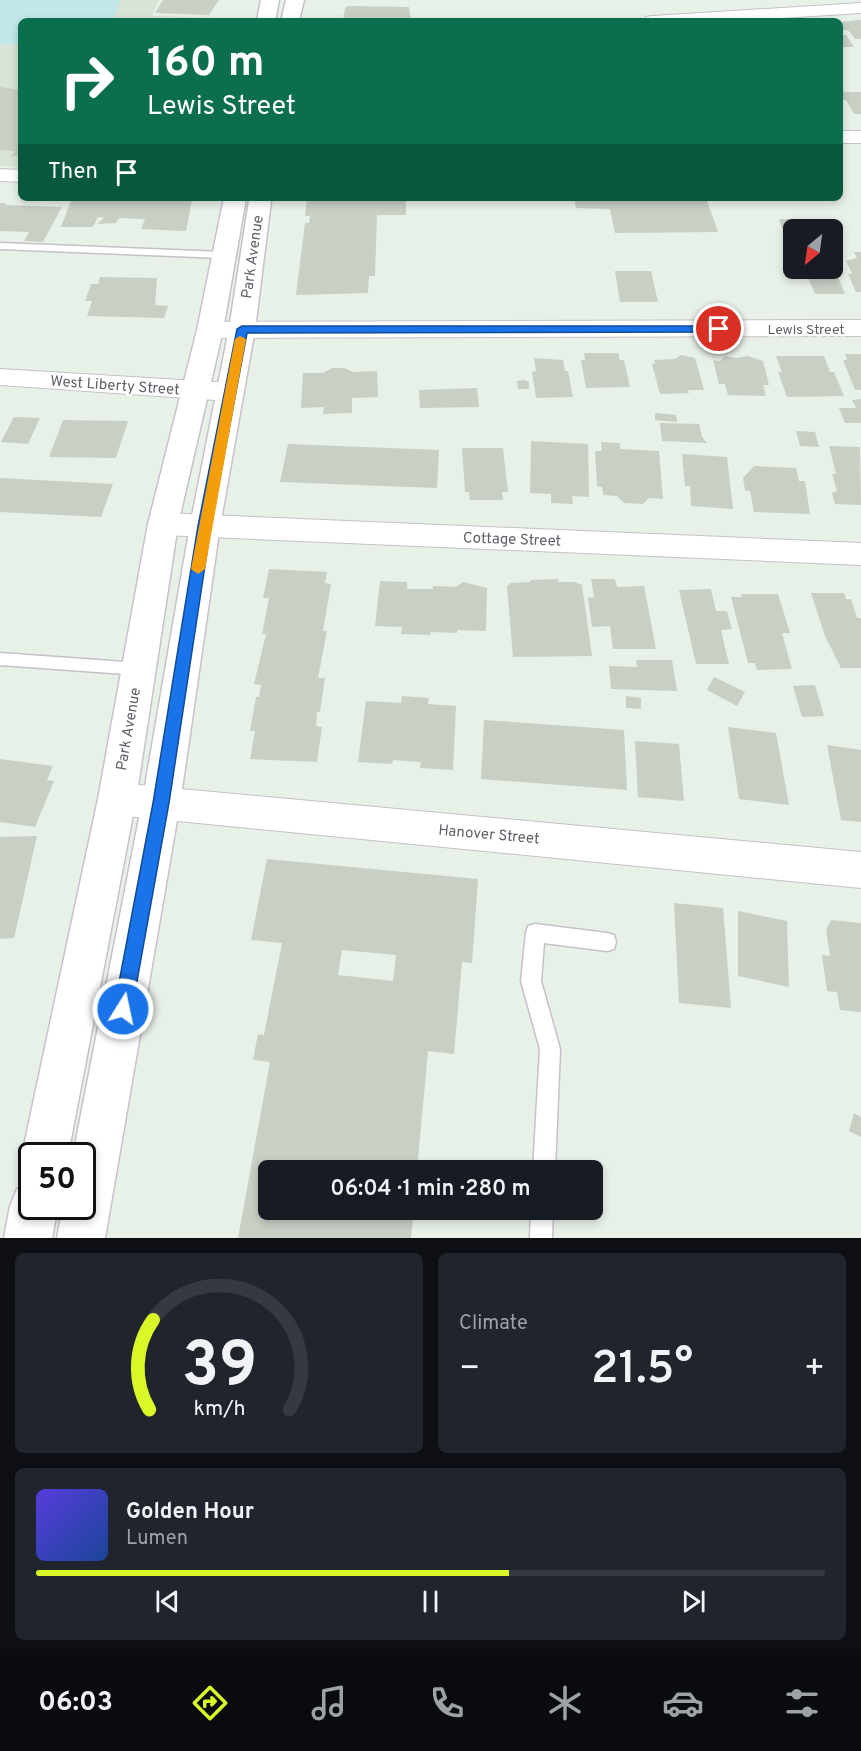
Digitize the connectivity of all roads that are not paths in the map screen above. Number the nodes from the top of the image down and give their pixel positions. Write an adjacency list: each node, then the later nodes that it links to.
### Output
1 (270, 0): 4 (main road)
2 (295, 0): 5 (main road)
3 (861, 8): 6 (street)
4 (267, 18)
5 (291, 18)
6 (700, 18)
7 (843, 137): 8 (street)
8 (861, 137)
9 (0, 175): 10 (street)
10 (18, 176)
11 (233, 201): 14 (main road, Park Avenue)
12 (260, 201): 16 (main road, Park Avenue)
13 (0, 246): 14 (lane)
14 (223, 255): 16 (main road, Park Avenue)
15 (861, 328): 16 (street, Lewis Street)
16 (226, 329): 18 (main road, Park Avenue); 19 (main road, Park Avenue)
17 (0, 377): 18 (street, West Liberty Street)
18 (196, 390): 19 (street, West Liberty Street); 20 (main road, Park Avenue)
19 (230, 392): 21 (main road, Park Avenue)
20 (163, 524): 21 (street, Cottage Street); 24 (main road, Park Avenue)
21 (205, 526): 22 (street, Cottage Street); 26 (main road, Park Avenue)
22 (861, 554)
23 (0, 659): 24 (lane)
24 (139, 669): 25 (main road, Park Avenue)
25 (117, 799): 26 (street, Hanover Street); 29 (main road, Park Avenue)
26 (161, 803): 27 (street, Hanover Street); 34 (main road, Park Avenue)
27 (861, 870)
28 (607, 942): 30 (lane)
29 (48, 1142)
30 (544, 1160)
31 (31, 1220): 33 (main road)
32 (542, 1220): 35 (lane)
33 (28, 1238)
34 (81, 1238)
35 (541, 1238)

